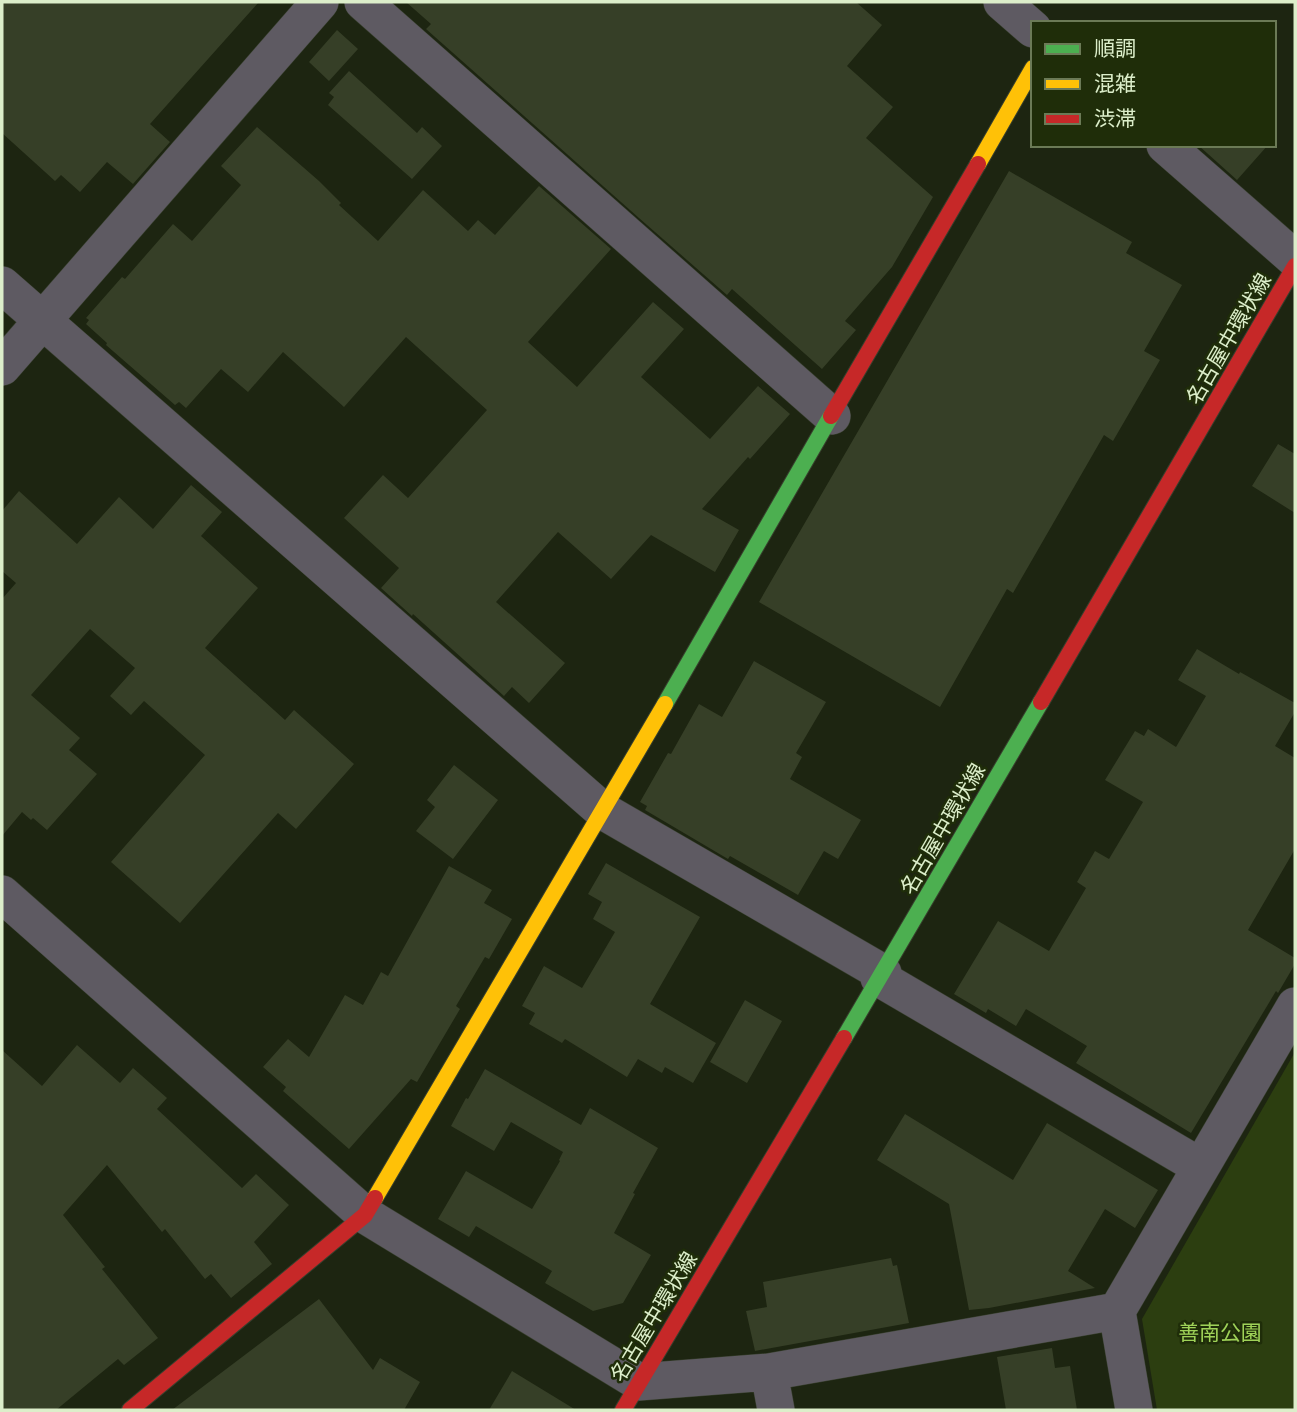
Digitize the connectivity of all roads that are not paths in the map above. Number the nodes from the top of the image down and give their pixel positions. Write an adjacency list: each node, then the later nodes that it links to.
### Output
1 (320, 2): 10 (street)
2 (363, 2): 12 (street)
3 (1002, 2): 4 (street)
4 (1031, 27)
5 (1031, 71): 12 (street)
6 (1167, 147): 7 (street)
7 (1295, 259)
8 (1295, 266): 15 (street, 名古屋中環状線)
9 (2, 285): 10 (street)
10 (42, 320): 11 (street); 13 (street)
11 (2, 367)
12 (832, 416): 13 (street)
13 (603, 811): 15 (street); 18 (street)
14 (2, 894): 18 (street)
15 (881, 975): 17 (street); 21 (street, 名古屋中環状線)
16 (1295, 1006): 17 (street)
17 (1201, 1167): 19 (street)
18 (365, 1214): 21 (street); 22 (street)
19 (1117, 1311): 20 (street); 24 (street)
20 (769, 1373): 21 (street); 23 (street)
21 (631, 1396)
22 (130, 1410)
23 (776, 1410)
24 (1134, 1410)

